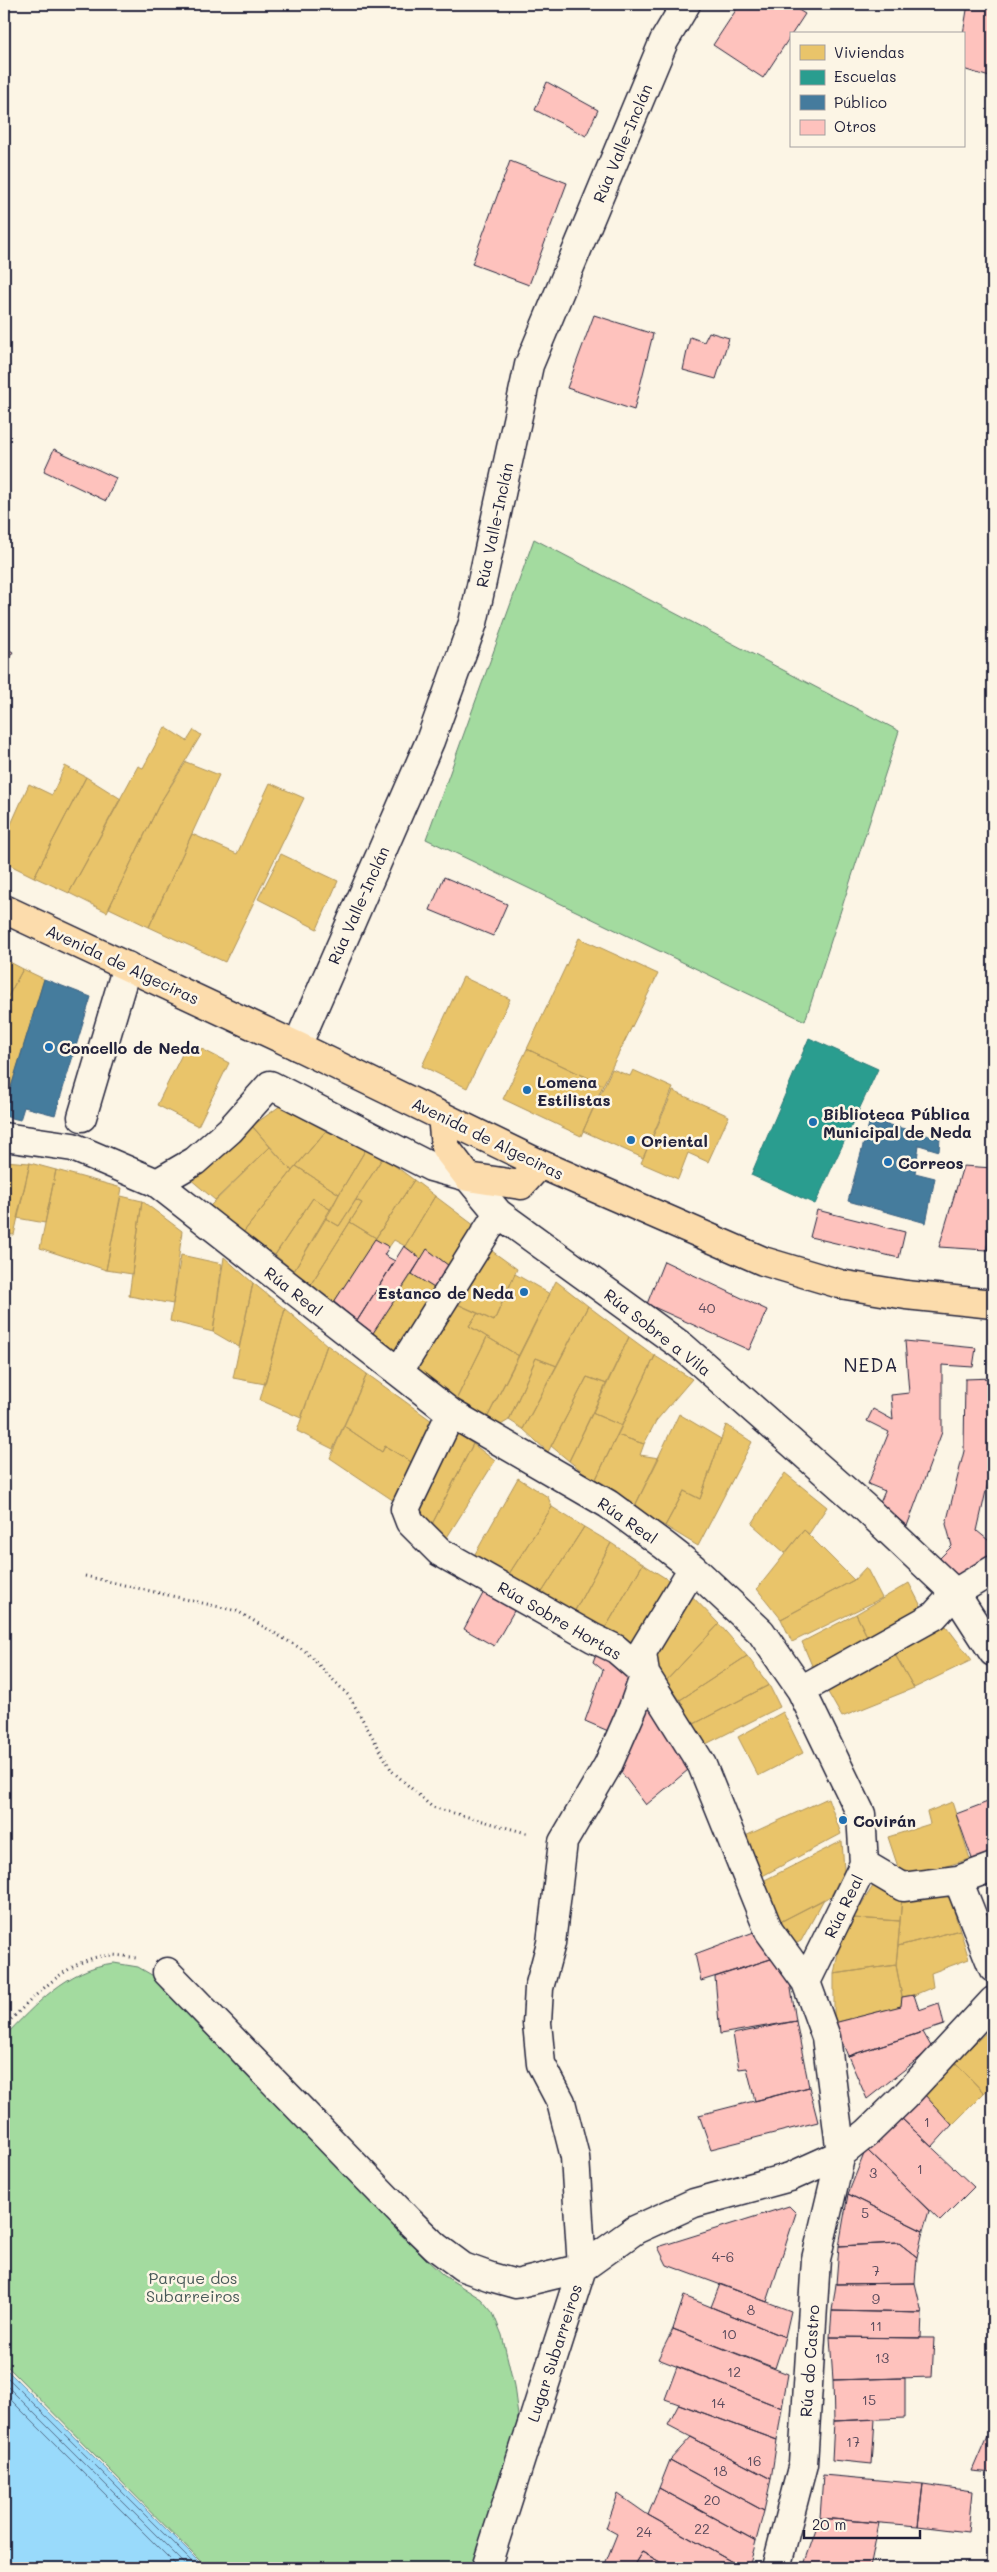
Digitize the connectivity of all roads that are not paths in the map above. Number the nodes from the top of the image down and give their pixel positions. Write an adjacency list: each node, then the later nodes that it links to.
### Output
1 (686, 4): 4 (street, Rúa Valle-Inclán)
2 (4, 910): 3 (main road, Avenida de Algeciras)
3 (127, 966): 4 (main road, Avenida de Algeciras); 6 (street)
4 (297, 1046): 5 (main road, Avenida de Algeciras)
5 (442, 1116): 8 (main road, Avenida de Algeciras); 10 (main road)
6 (82, 1117)
7 (4, 1137): 11 (street, Rúa Real)
8 (489, 1140): 9 (main road, Avenida de Algeciras); 10 (main road)
9 (540, 1164): 10 (main road); 13 (main road, Avenida de Algeciras)
10 (468, 1177): 11 (street); 12 (street, Rúa Sobre a Vila)
11 (157, 1182): 14 (street, Rúa Real)
12 (498, 1213): 14 (street); 18 (street, Rúa Sobre a Vila)
13 (993, 1304)
14 (399, 1371): 15 (street, Rúa Real)
15 (451, 1413): 16 (street, Rúa Real); 20 (street, Rúa Sobre Hortas)
16 (693, 1568): 20 (street); 21 (street, Rúa Real)
17 (993, 1570): 18 (street)
18 (955, 1594): 19 (street, Rúa Sobre a Vila); 21 (street)
19 (993, 1652)
20 (646, 1674): 27 (street, Rúa Sobre Hortas); 30 (street)
21 (801, 1690): 22 (street, Rúa Real)
22 (864, 1864): 24 (street); 27 (street, Rúa Real)
23 (993, 1867): 24 (street)
24 (958, 1880): 25 (street)
25 (993, 1968)
26 (167, 1972): 30 (street)
27 (806, 1982): 29 (street)
28 (993, 2001): 29 (street, Lugar Subarreiros)
29 (841, 2154): 30 (street, Lugar Subarreiros); 32 (street, Rúa do Castro)
30 (582, 2268): 31 (street, Lugar Subarreiros)
31 (486, 2568)
32 (776, 2568)

